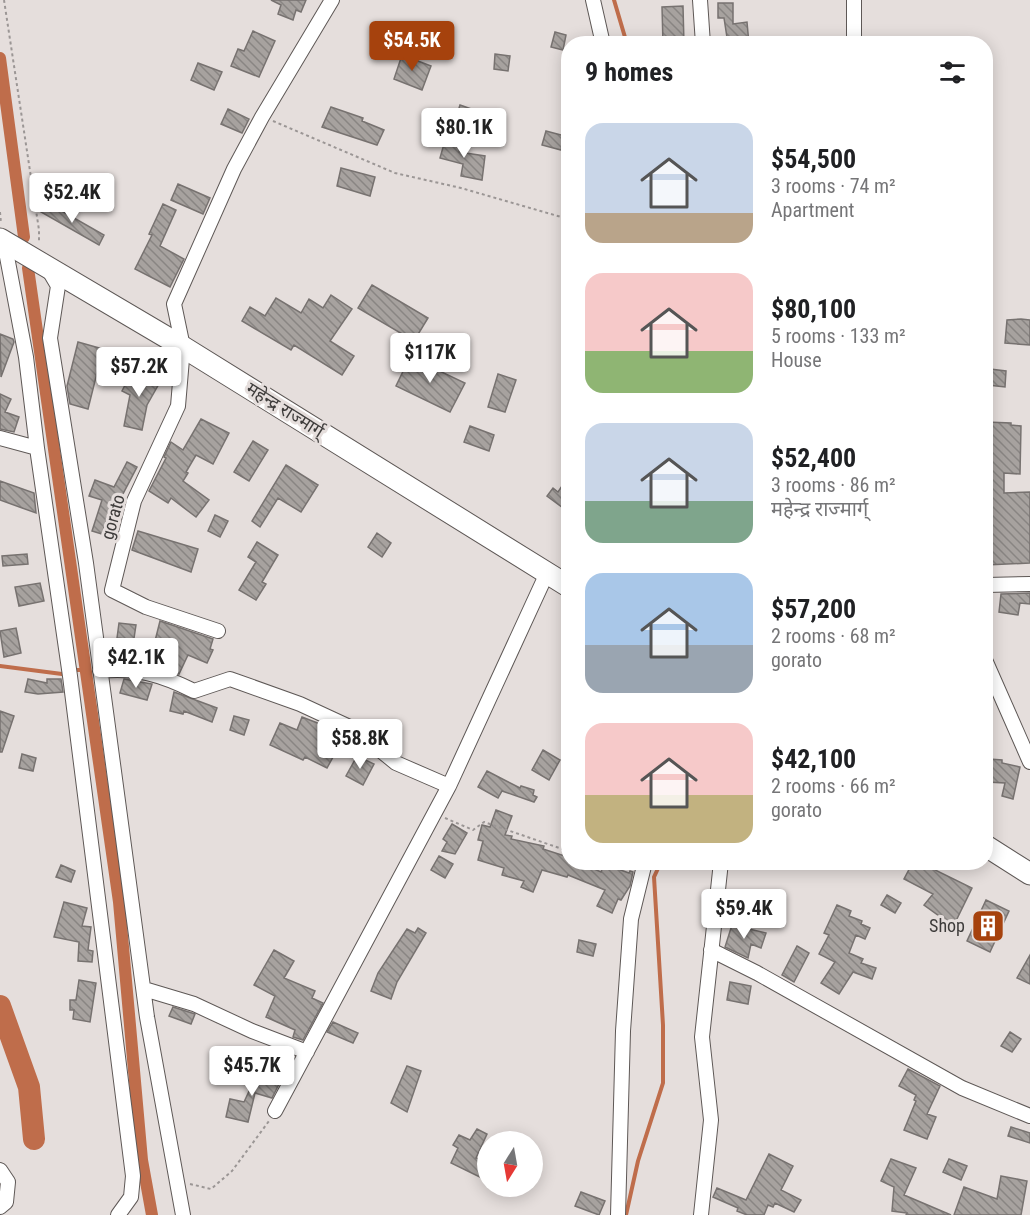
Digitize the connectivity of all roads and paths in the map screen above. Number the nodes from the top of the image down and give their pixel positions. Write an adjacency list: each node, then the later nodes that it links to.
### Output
1 (4, 0): 12 (path)
2 (333, 0): 9 (street)
3 (593, 0): 6 (street)
4 (700, 0): 7 (street)
5 (854, 0): 8 (street)
6 (601, 36)
7 (703, 36)
8 (854, 36)
9 (262, 117): 10 (path); 13 (street)
10 (561, 217)
11 (2, 240): 12 (highway, महेन्द्र राज्मार्ग्); 15 (street)
12 (47, 267): 13 (highway, महेन्द्र राज्मार्ग्); 21 (street)
13 (183, 347): 16 (highway, महेन्द्र राज्मार्ग्); 20 (street, gorato)
14 (0, 438): 15 (street)
15 (37, 448): 39 (street)
16 (548, 573): 17 (highway, महेन्द्र राज्मार्ग्); 24 (street)
17 (561, 581)
18 (1030, 584): 19 (street)
19 (993, 585)
20 (218, 631)
21 (100, 670): 24 (street); 32 (street)
22 (993, 678): 23 (street)
23 (1030, 762)
24 (449, 786): 25 (street)
25 (435, 813): 26 (path); 33 (street)
26 (561, 849)
27 (993, 850): 30 (highway)
28 (643, 870): 41 (street)
29 (720, 870): 31 (street)
30 (1030, 874)
31 (711, 950): 35 (street); 42 (street)
32 (144, 989): 33 (street); 37 (street)
33 (307, 1052): 34 (street)
34 (275, 1111): 37 (path)
35 (1030, 1116)
36 (0, 1170): 38 (street)
37 (176, 1180): 40 (street)
38 (0, 1207)
39 (118, 1215)
40 (183, 1215)
41 (618, 1215)
42 (701, 1215)

